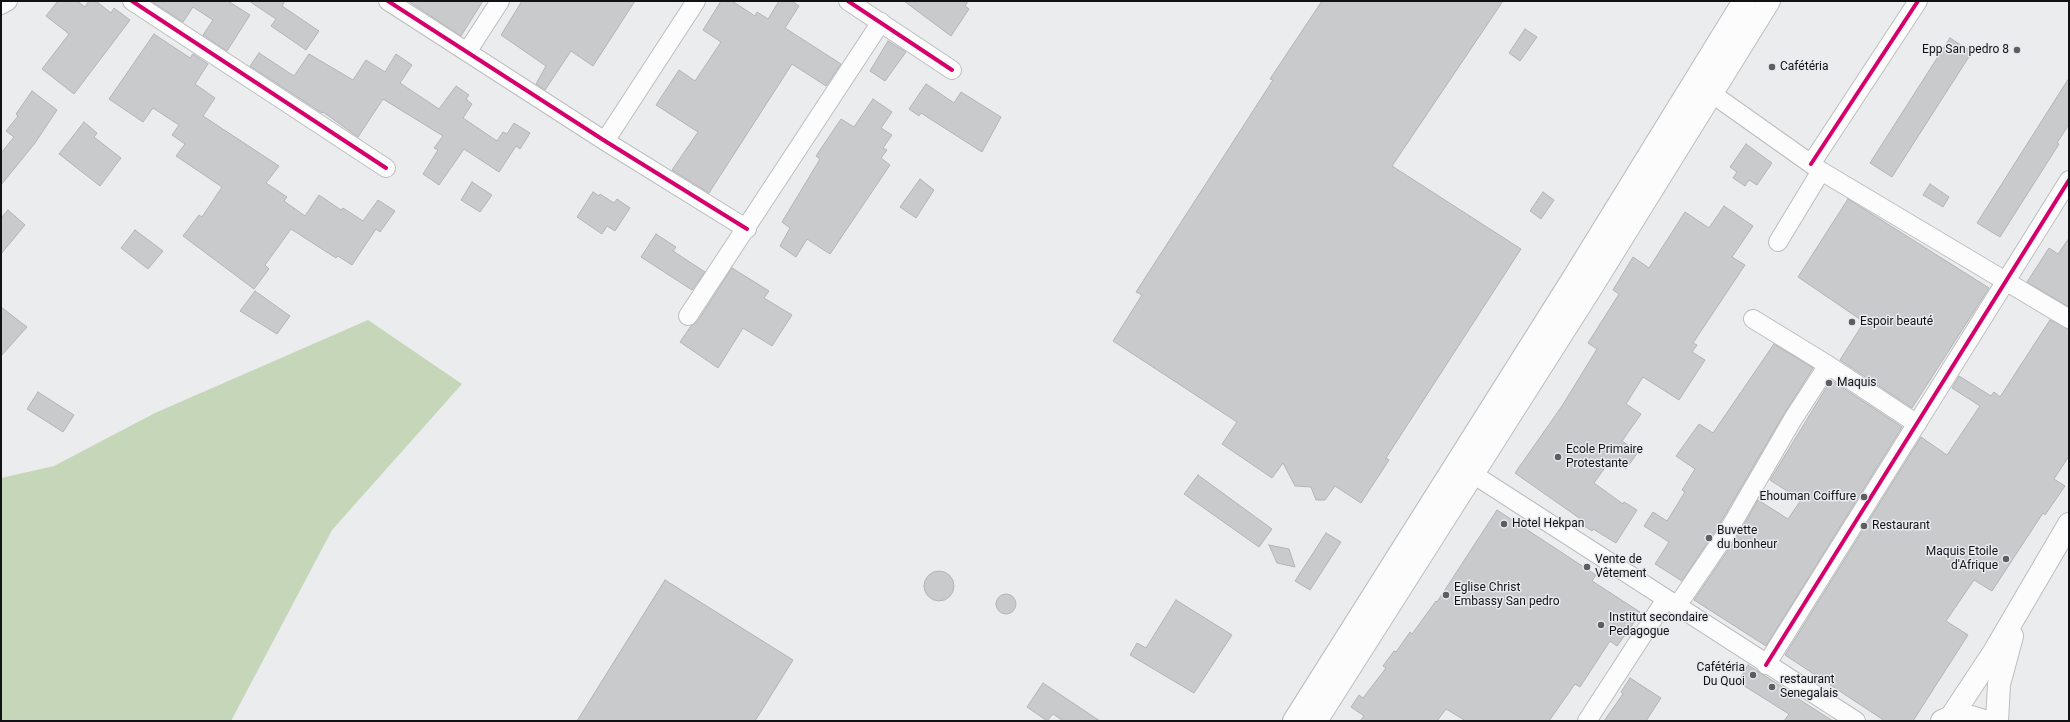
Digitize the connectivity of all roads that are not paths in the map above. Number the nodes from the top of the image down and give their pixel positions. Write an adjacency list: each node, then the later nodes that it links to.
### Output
1 (8, 1): 10 (street)
2 (132, 1): 16 (street)
3 (388, 1): 12 (street)
4 (500, 1): 12 (street)
5 (696, 1): 15 (street)
6 (848, 1): 11 (street)
7 (1744, 1): 27 (main road)
8 (1769, 1): 14 (main road)
9 (1918, 1): 17 (street)
10 (1, 6)
11 (881, 22): 13 (street); 19 (street)
12 (467, 52): 15 (street)
13 (952, 70)
14 (1711, 93): 17 (street); 27 (main road)
15 (605, 141): 19 (street)
16 (386, 168)
17 (1816, 168): 20 (street); 21 (street)
18 (2069, 180): 21 (street)
19 (747, 229): 22 (street)
20 (1778, 242)
21 (2007, 281): 24 (street); 26 (street)
22 (688, 316)
23 (1754, 319): 25 (street)
24 (2069, 319)
25 (1828, 365): 26 (street); 30 (street)
26 (1917, 424): 31 (street)
27 (1464, 469): 30 (street); 33 (main road); 34 (main road)
28 (2069, 524): 29 (main road)
29 (2038, 574): 32 (main road); 38 (main road)
30 (1671, 603): 31 (street); 35 (street)
31 (1766, 665): 36 (street)
32 (1946, 719): 37 (main road)
33 (1294, 721)
34 (1316, 721)
35 (1587, 721)
36 (1856, 721)
37 (1984, 721)
38 (1997, 721)

